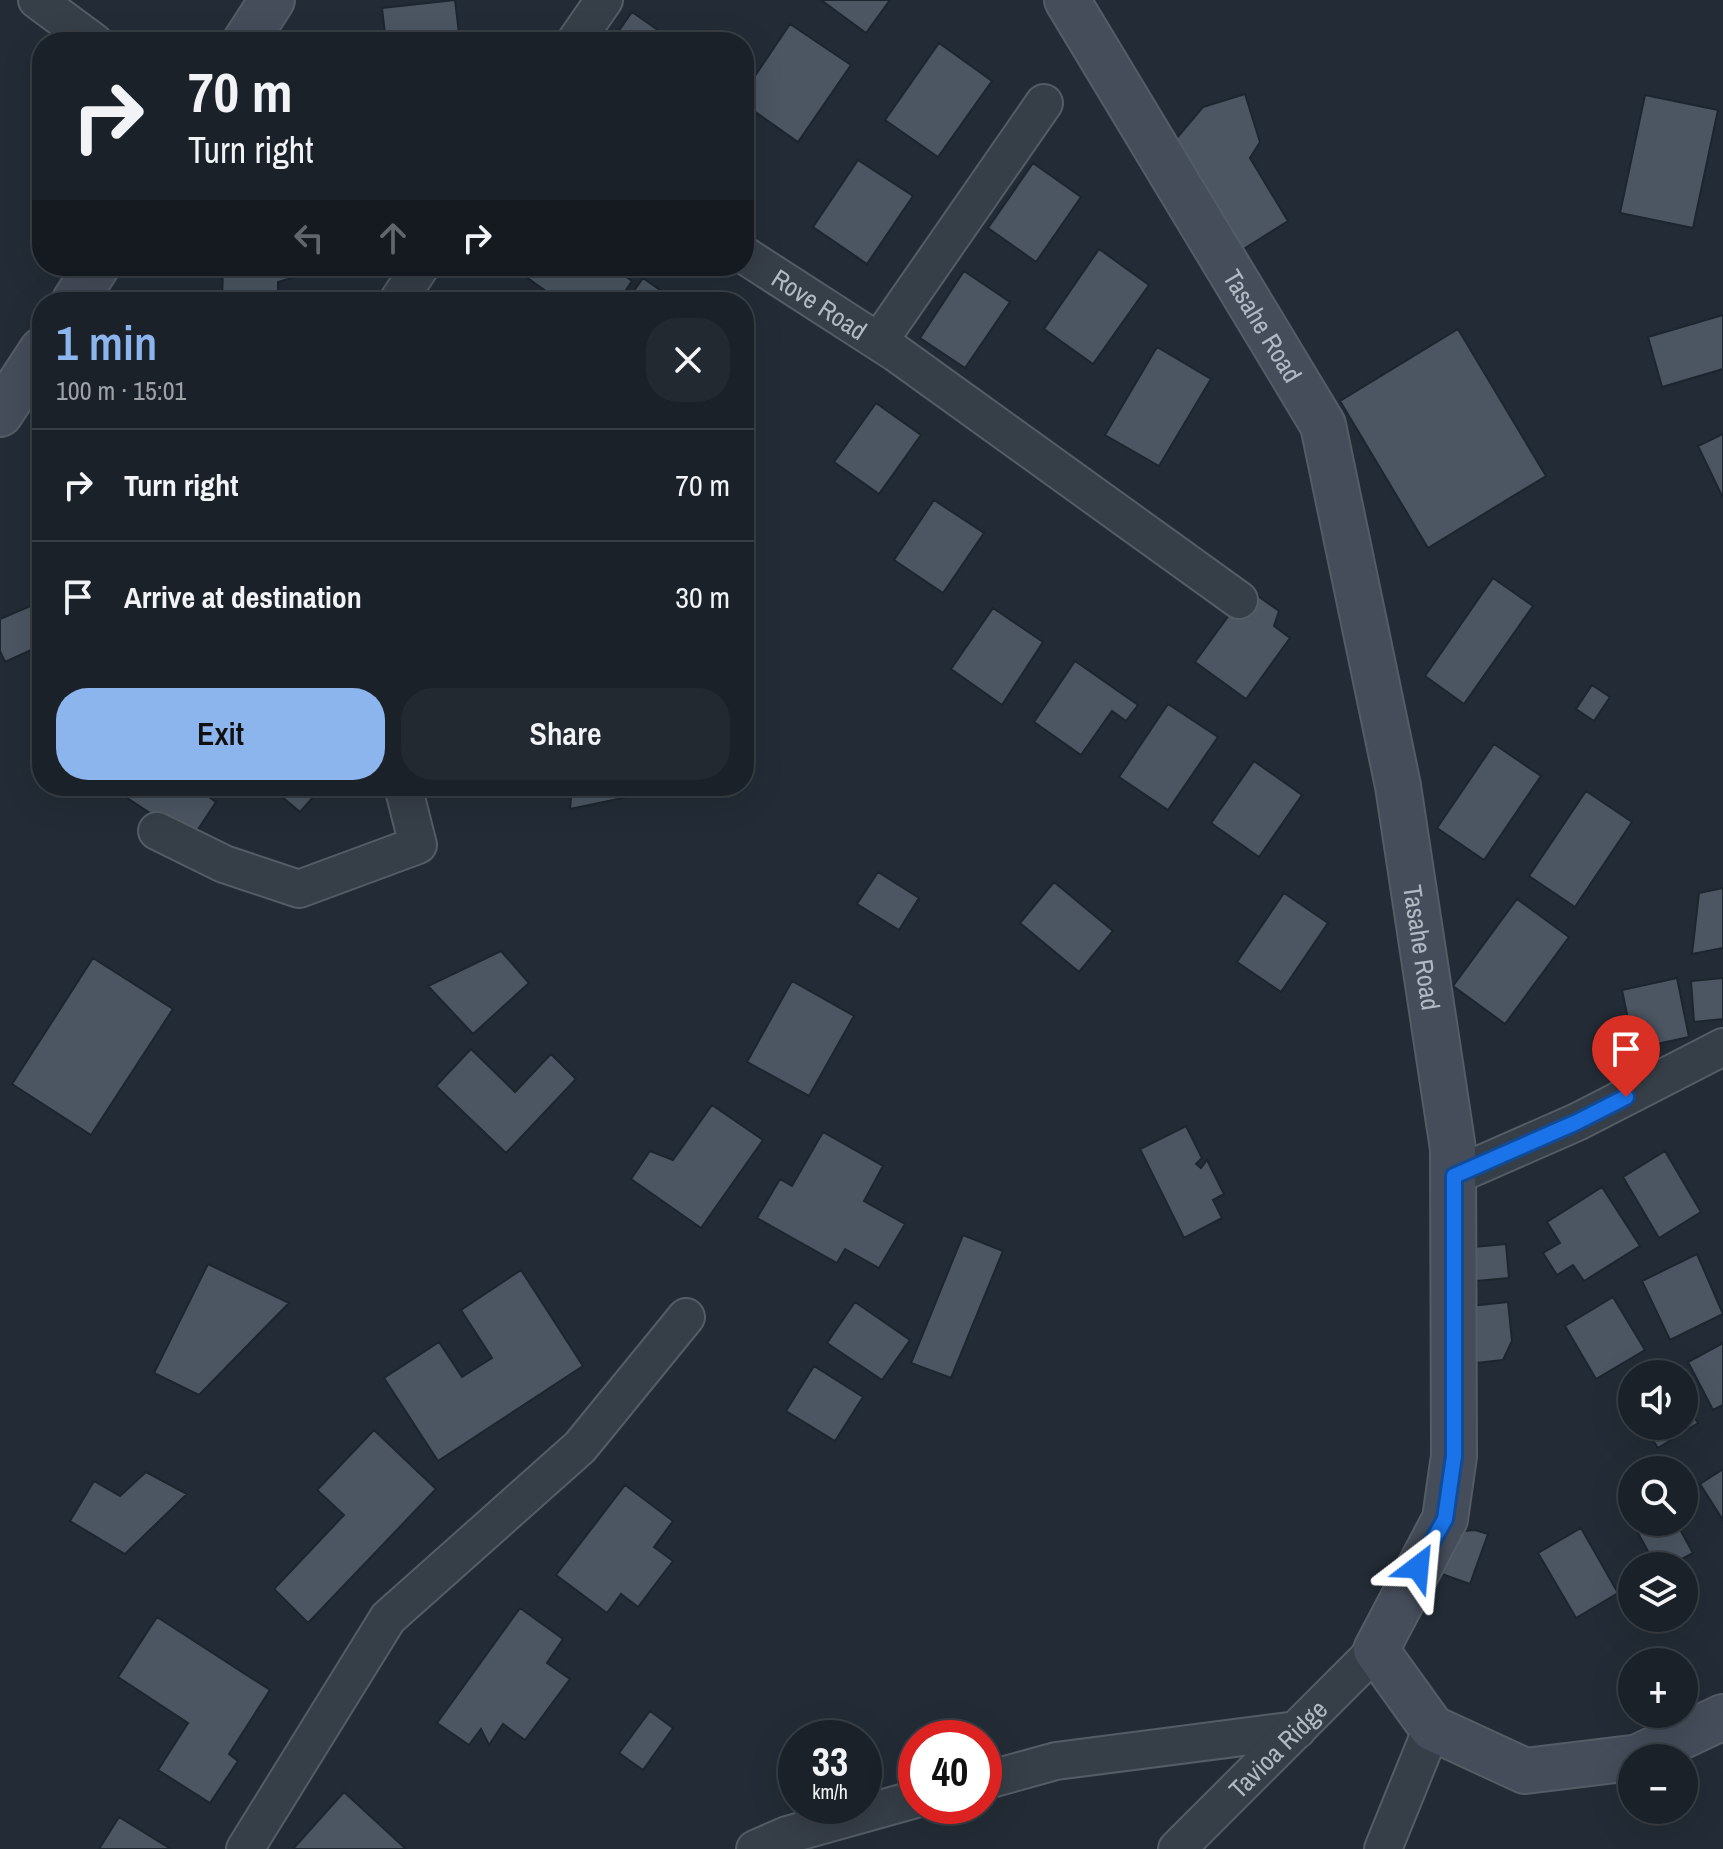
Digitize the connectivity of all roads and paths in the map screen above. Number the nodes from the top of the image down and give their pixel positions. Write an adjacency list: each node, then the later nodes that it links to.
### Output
1 (37, 0): 5 (street)
2 (272, 0): 6 (street)
3 (604, 0): 7 (street)
4 (1067, 0): 17 (street, Tasahe Road)
5 (80, 32)
6 (251, 32)
7 (582, 32)
8 (1044, 103): 10 (street)
9 (754, 261): 10 (street, Rove Road)
10 (888, 347): 13 (street, Rove Road)
11 (32, 365): 12 (street)
12 (0, 414)
13 (1239, 600)
14 (406, 796): 15 (street)
15 (157, 831)
16 (1723, 1047): 17 (street)
17 (1454, 1176): 19 (street, Tasahe Road)
18 (686, 1317): 27 (street)
19 (1376, 1650): 21 (street); 22 (street, Tavioa Ridge)
20 (1723, 1717): 23 (street)
21 (1432, 1728): 24 (street); 30 (street)
22 (1297, 1730): 25 (street); 29 (street, Tavioa Ridge)
23 (1664, 1744)
24 (1618, 1760)
25 (1002, 1776)
26 (898, 1804): 28 (street)
27 (245, 1849)
28 (755, 1849)
29 (1177, 1849)
30 (1383, 1849)

